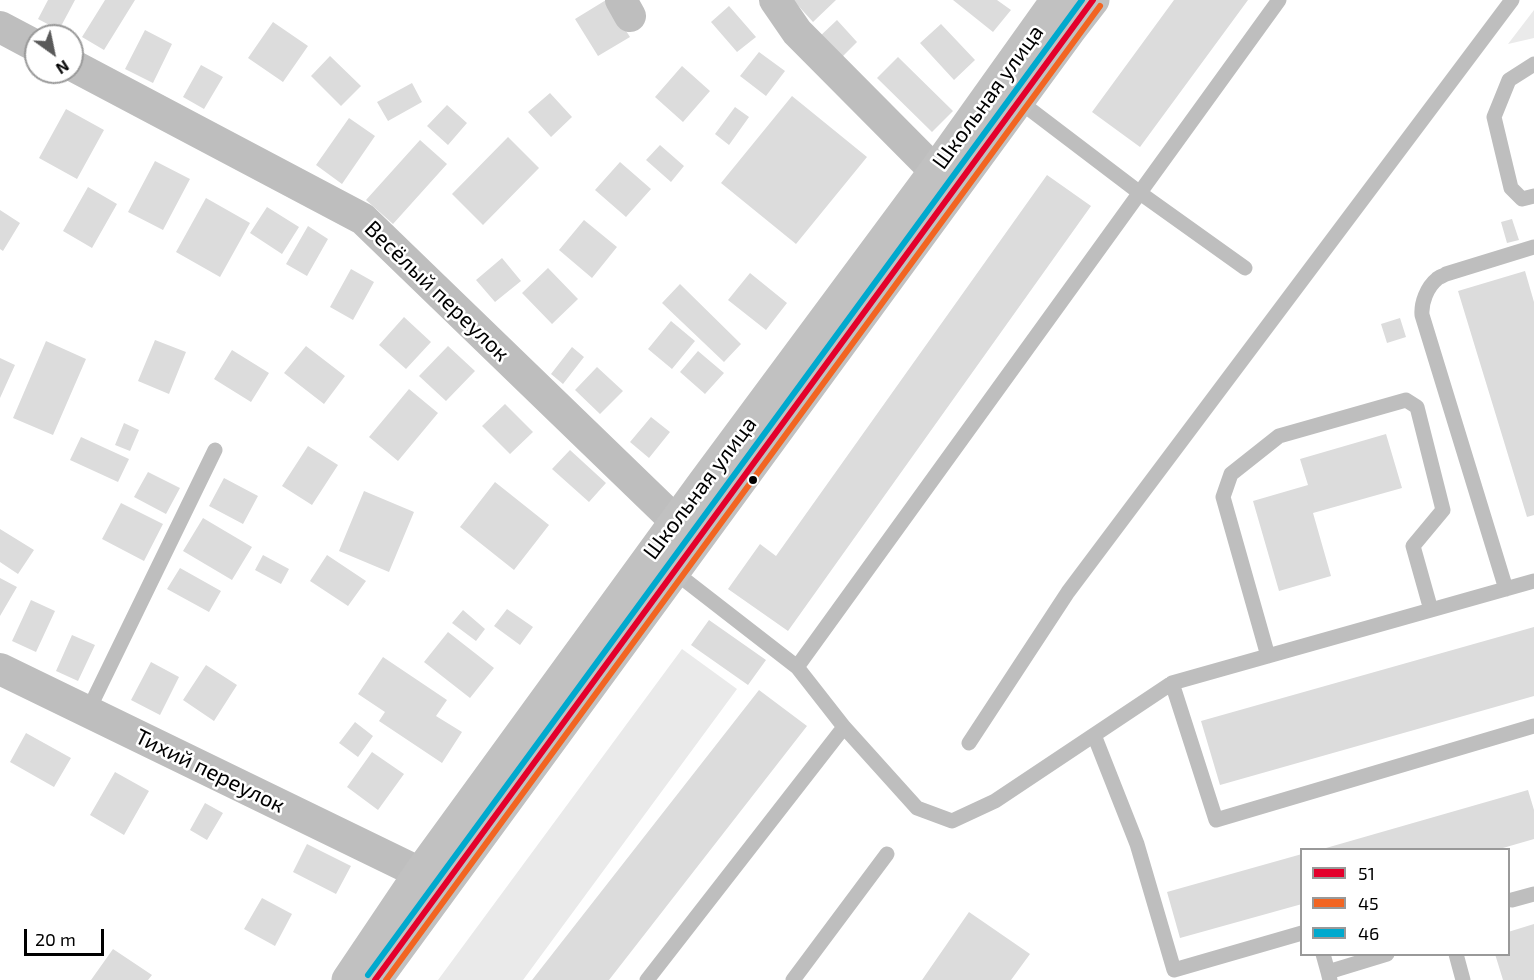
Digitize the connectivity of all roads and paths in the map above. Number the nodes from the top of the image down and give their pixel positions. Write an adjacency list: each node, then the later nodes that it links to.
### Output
1 (775, 0): 11 (street)
2 (1093, 0): 10 (main road, Школьная улица)
3 (1279, 0): 12 (lane)
4 (1512, 0): 30 (lane)
5 (1052, 2): 11 (main road, Школьная улица)
6 (0, 27): 7 (street)
7 (24, 40)
8 (1534, 63): 13 (lane)
9 (84, 71): 17 (street, Весёлый переулок)
10 (1019, 101): 12 (lane); 17 (main road, Школьная улица)
11 (935, 171): 17 (main road, Школьная улица)
12 (1140, 193): 15 (lane); 23 (lane)
13 (1534, 196)
14 (1534, 247): 20 (lane)
15 (1245, 268)
16 (215, 450): 26 (lane)
17 (686, 532): 18 (main road, Школьная улица)
18 (663, 563): 23 (lane); 32 (main road, Школьная улица); 41 (main road, Школьная улица)
19 (1534, 581): 20 (lane)
20 (1506, 589): 21 (lane)
21 (1431, 610): 22 (lane); 22 (lane)
22 (1268, 656): 25 (lane)
23 (797, 667): 28 (lane)
24 (0, 669): 26 (street, Тихий переулок)
25 (1172, 683): 27 (lane); 29 (lane)
26 (87, 713): 32 (street, Тихий переулок)
27 (1534, 726)
28 (844, 727): 29 (lane); 42 (lane)
29 (1094, 735): 35 (lane)
30 (969, 743)
31 (887, 854): 43 (lane)
32 (420, 873): 40 (main road, Школьная улица)
33 (1534, 894): 34 (lane)
34 (1512, 900)
35 (1300, 934)
36 (1324, 956): 39 (lane)
37 (1382, 956): 39 (lane)
38 (1457, 956): 44 (lane)
39 (1329, 976)
40 (348, 980)
41 (375, 980)
42 (647, 980)
43 (794, 980)
44 (1463, 980)

